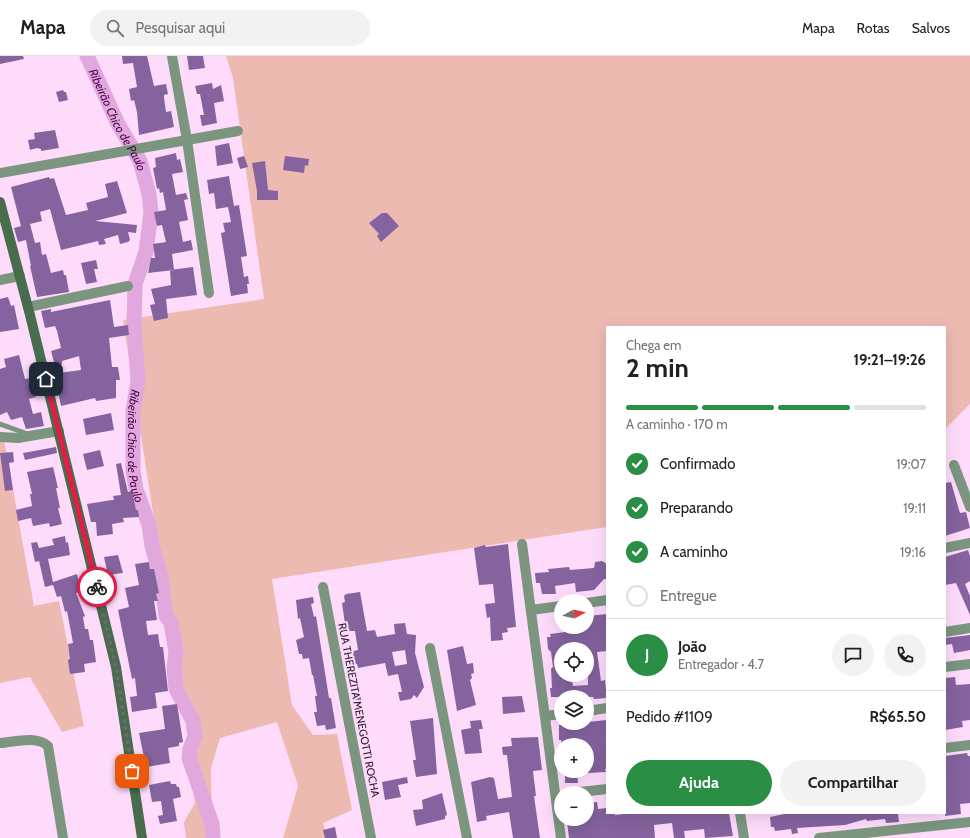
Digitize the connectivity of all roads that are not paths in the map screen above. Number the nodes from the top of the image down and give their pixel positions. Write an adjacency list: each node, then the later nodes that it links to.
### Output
1 (172, 56): 3 (street)
2 (238, 131): 3 (street)
3 (187, 140): 4 (street); 9 (street)
4 (0, 173)
5 (0, 202): 6 (main road)
6 (20, 276): 7 (street); 10 (main road)
7 (0, 280)
8 (128, 286): 10 (street)
9 (209, 294)
10 (28, 307): 12 (main road)
11 (0, 424): 13 (lane)
12 (59, 431): 13 (street); 44 (main road)
13 (33, 435): 14 (street)
14 (0, 436)
15 (954, 465): 16 (street)
16 (970, 508)
17 (970, 543): 19 (street)
18 (522, 544): 24 (street)
19 (946, 548)
20 (323, 587): 45 (street, RUA THEREZITA MENEGOTTI ROCHA)
21 (606, 600): 22 (street)
22 (594, 602)
23 (554, 607): 24 (street)
24 (531, 610): 33 (street)
25 (970, 628): 26 (street)
26 (946, 632)
27 (430, 648): 46 (street)
28 (970, 664): 29 (street)
29 (946, 667)
30 (606, 708): 31 (street)
31 (594, 710)
32 (554, 715): 33 (street)
33 (545, 716): 37 (street)
34 (0, 743): 43 (street)
35 (970, 745): 36 (street)
36 (946, 748)
37 (557, 786)
38 (606, 789): 39 (street)
39 (594, 790)
40 (740, 814): 48 (street)
41 (970, 822): 49 (street)
42 (560, 826): 47 (street)
43 (63, 838)
44 (142, 838)
45 (372, 838)
46 (467, 838)
47 (561, 838)
48 (744, 838)
49 (819, 838)

